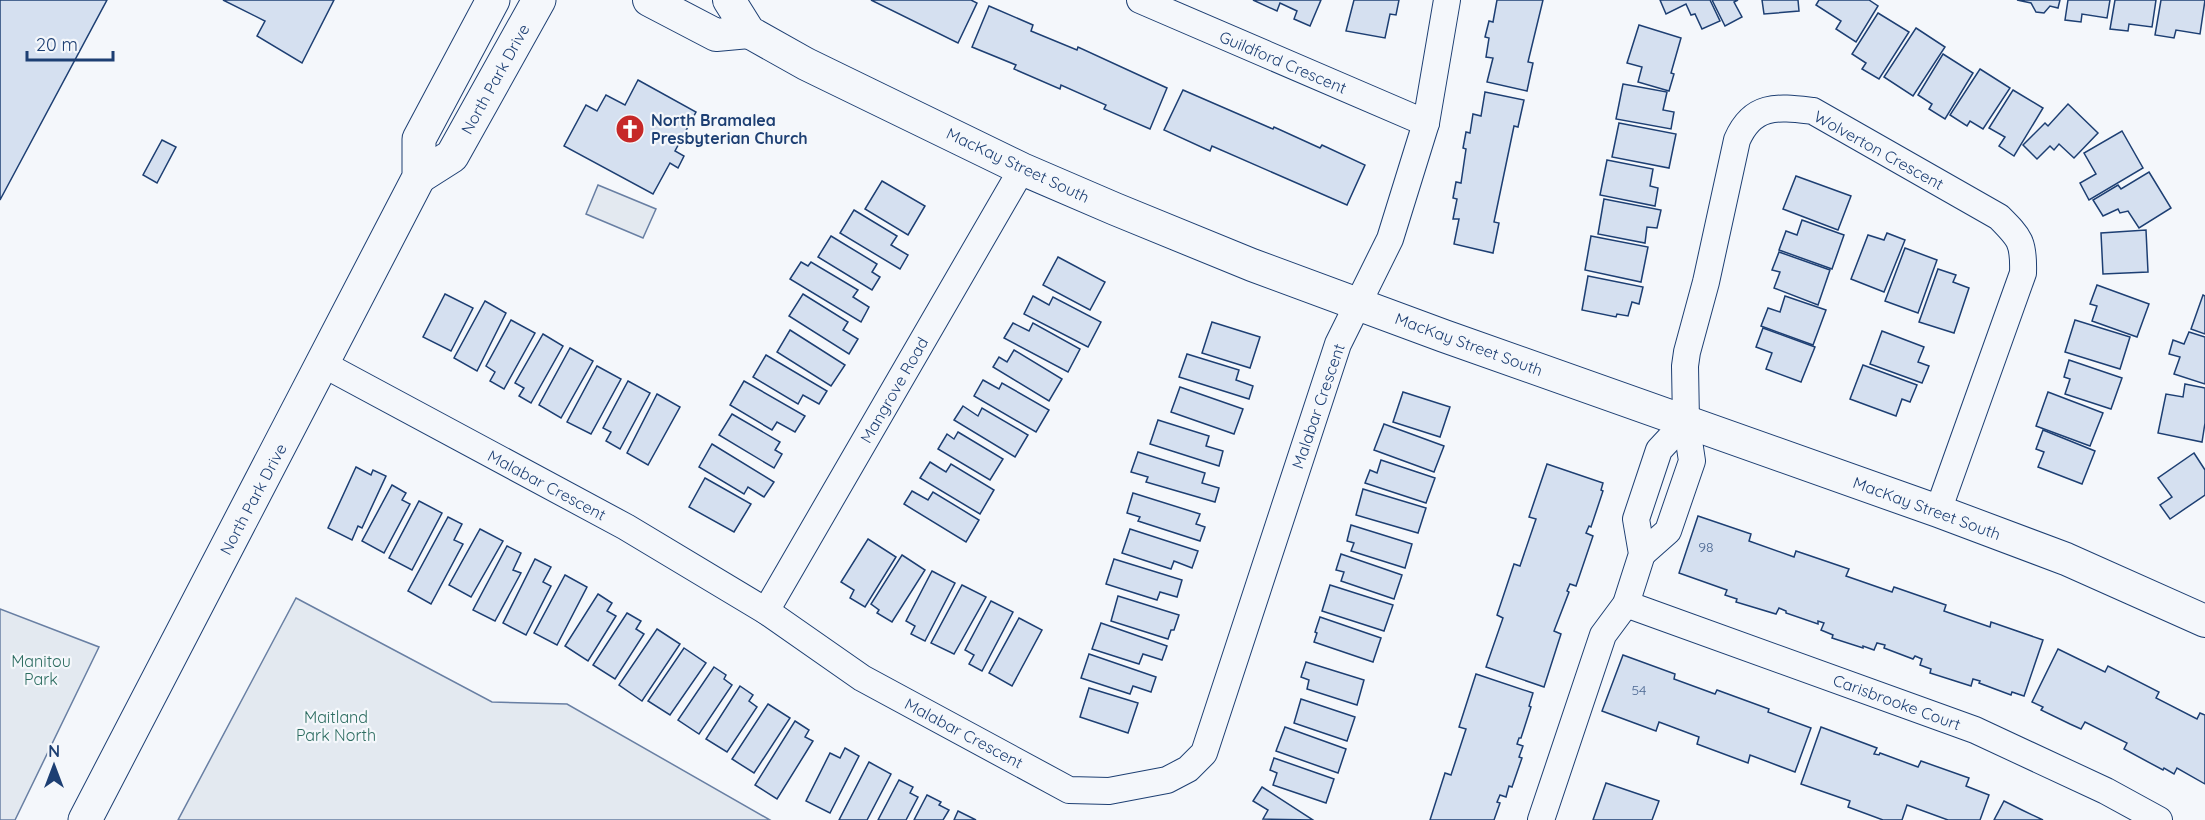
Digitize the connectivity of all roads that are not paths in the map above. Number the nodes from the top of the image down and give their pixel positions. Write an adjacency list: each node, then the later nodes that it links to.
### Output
1 (493, 0): 10 (main road, North Park Drive)
2 (539, 0): 10 (main road, North Park Drive)
3 (649, 0): 7 (street)
4 (729, 0): 7 (street, MacKay Street South)
5 (1140, 0): 8 (street, Guildford Crescent)
6 (1447, 0): 8 (street)
7 (749, 32): 9 (street, MacKay Street South)
8 (1426, 123): 11 (street)
9 (1022, 169): 11 (street, MacKay Street South); 17 (street, Mangrove Road)
10 (419, 177): 12 (main road, North Park Drive)
11 (1358, 304): 13 (street, MacKay Street South); 17 (street, Malabar Crescent)
12 (323, 364): 17 (street, Malabar Crescent); 19 (main road, North Park Drive)
13 (1686, 421): 14 (street, MacKay Street South); 14 (street, Wolverton Crescent); 15 (street); 15 (street)
14 (1938, 511): 18 (street, MacKay Street South)
15 (1642, 554): 16 (street)
16 (1626, 604): 20 (street); 21 (street, Carisbrooke Court)
17 (766, 611)
18 (2205, 621)
19 (85, 820)
20 (1541, 820)
21 (2159, 820)

